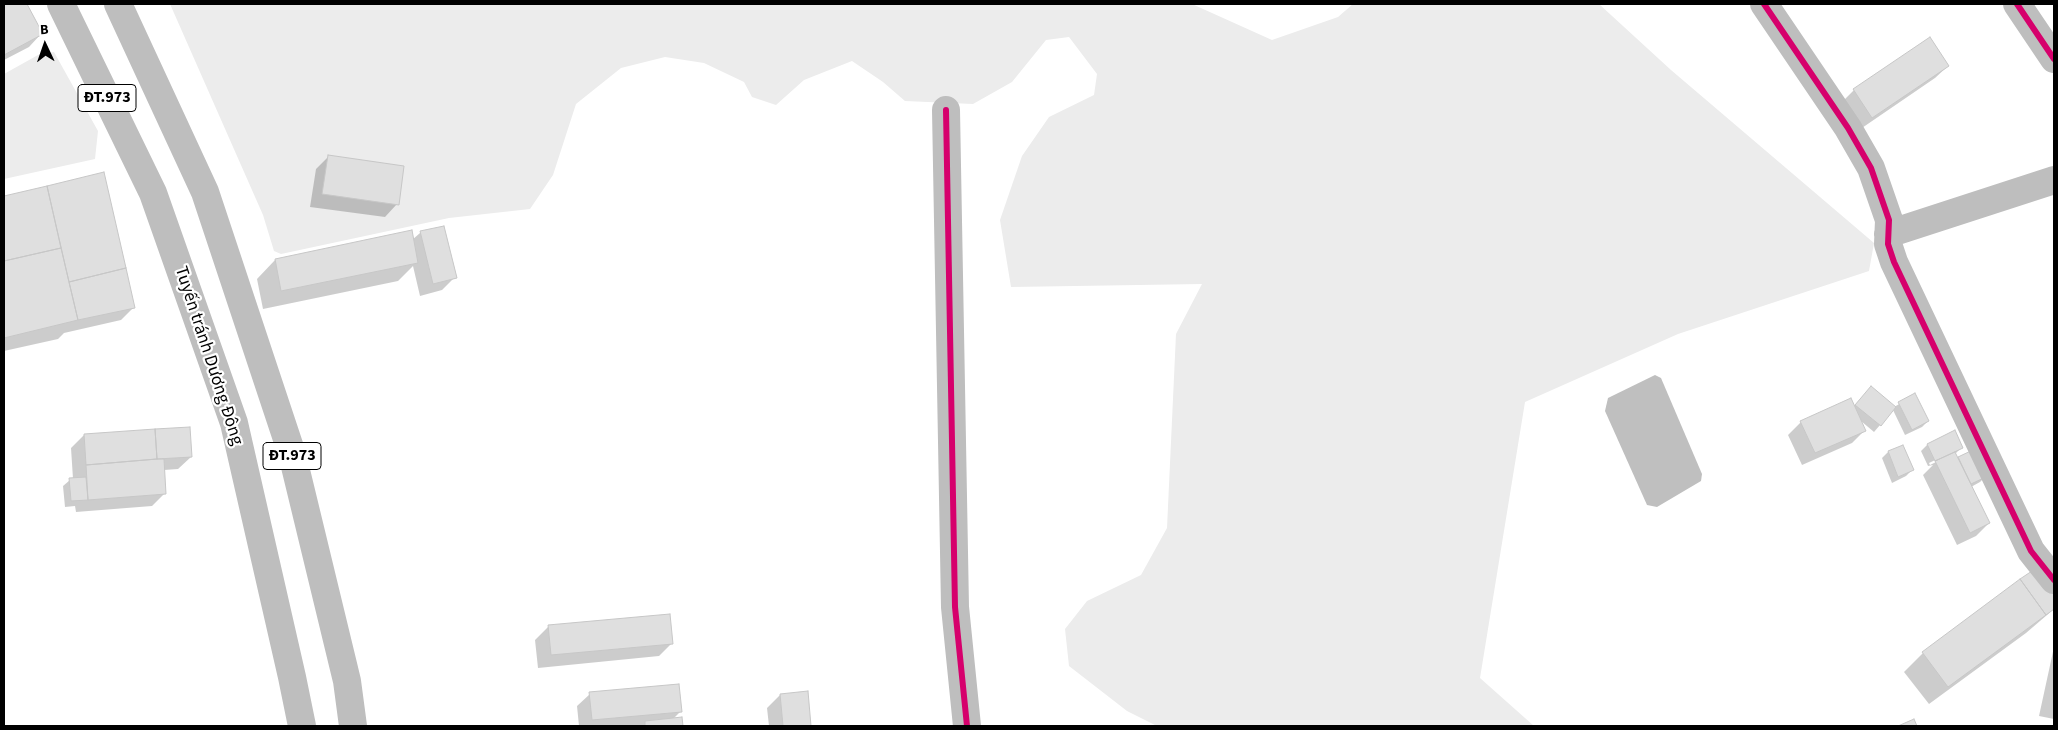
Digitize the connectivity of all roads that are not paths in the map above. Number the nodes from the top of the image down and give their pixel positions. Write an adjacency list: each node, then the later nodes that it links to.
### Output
1 (61, 4): 10 (main road, Tuyến tránh Dương Đông / ĐT.973)
2 (118, 4): 11 (main road, ĐT.973)
3 (1764, 4): 8 (main road)
4 (2017, 4): 5 (main road)
5 (2054, 59)
6 (946, 110): 12 (main road)
7 (2054, 180): 8 (main road)
8 (1888, 234): 9 (main road)
9 (2054, 580)
10 (302, 726)
11 (353, 726)
12 (967, 726)

